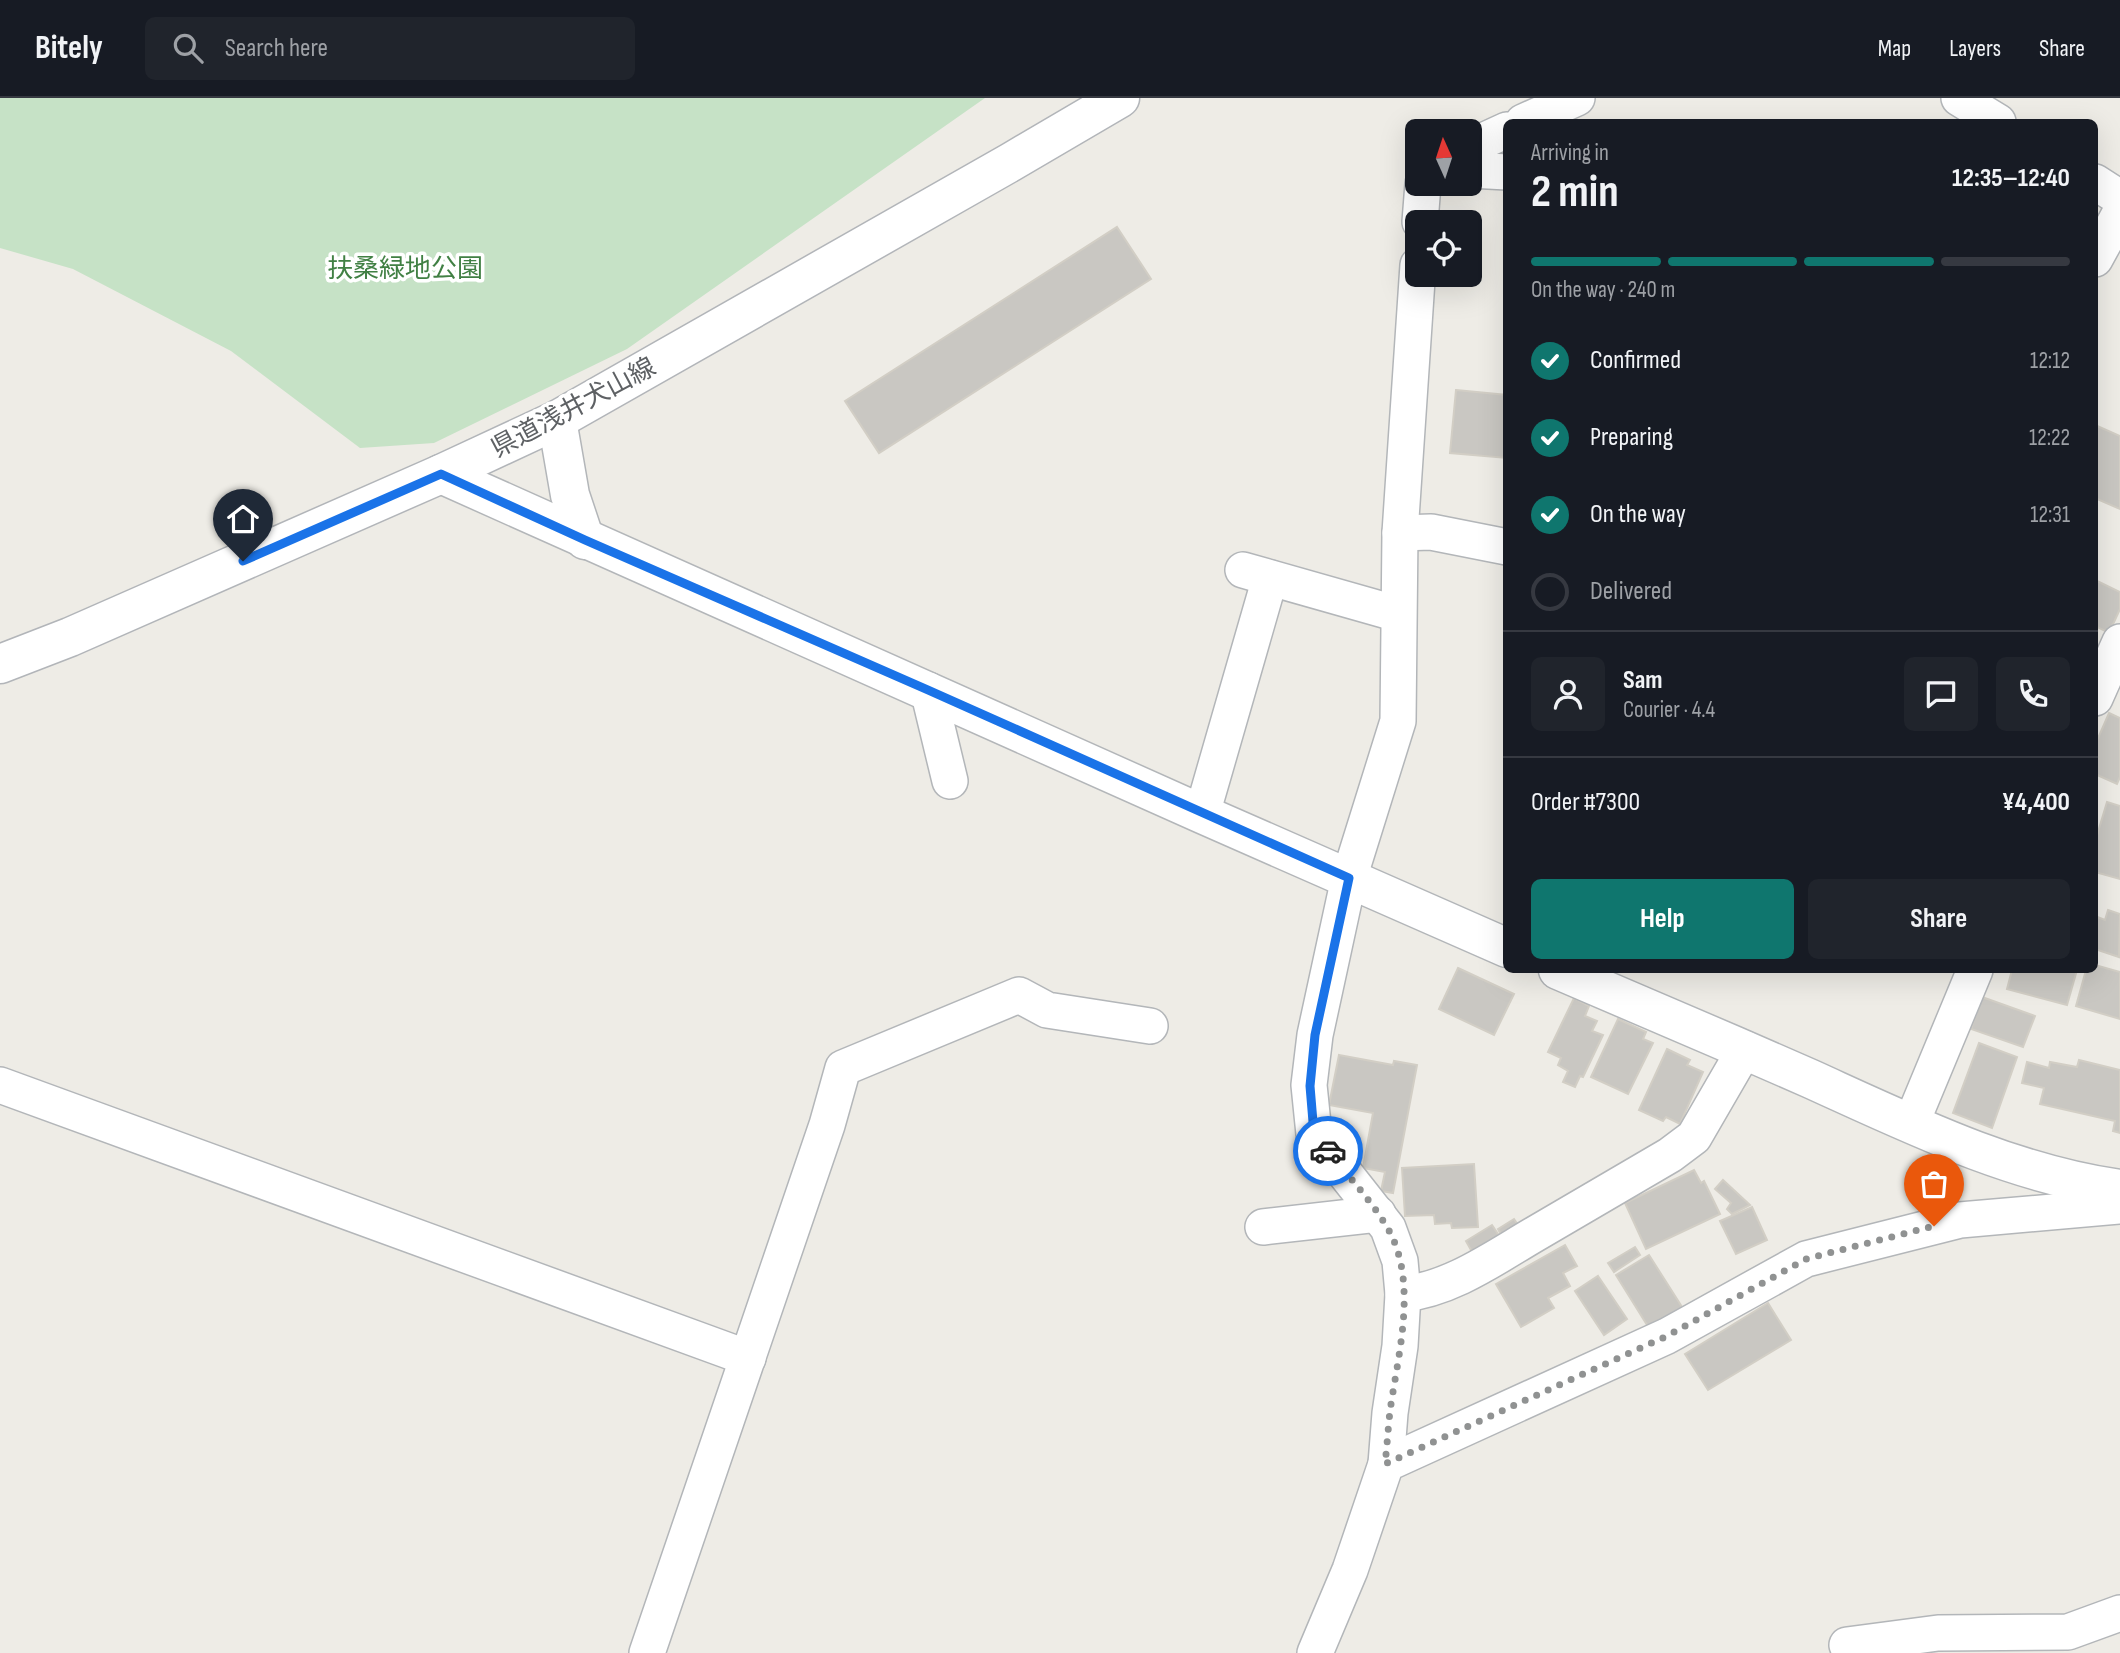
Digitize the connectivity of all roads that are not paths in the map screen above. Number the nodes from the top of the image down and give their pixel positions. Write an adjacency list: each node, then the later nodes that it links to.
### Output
1 (1119, 98): 15 (street, 県道浅井犬山線)
2 (1577, 98): 4 (street)
3 (1959, 98): 5 (street)
4 (1530, 119)
5 (1993, 119)
6 (1503, 132): 7 (street)
7 (1482, 141)
8 (1482, 171): 9 (street)
9 (1503, 172)
10 (2098, 184): 11 (street)
11 (2120, 198)
12 (2120, 213): 13 (street)
13 (2098, 253)
14 (1417, 287): 17 (street)
15 (557, 420): 16 (street, 県道浅井犬山線); 18 (street)
16 (441, 474): 18 (street); 22 (street, 県道浅井犬山線)
17 (1400, 533): 19 (street); 20 (street)
18 (585, 540): 23 (street)
19 (1503, 546)
20 (1398, 614): 26 (street); 27 (street)
21 (2120, 642): 24 (street)
22 (0, 664)
23 (928, 690): 25 (street); 26 (street)
24 (2098, 691)
25 (950, 781)
26 (1202, 814): 27 (street)
27 (1349, 878): 28 (street); 38 (street)
28 (1503, 946)
29 (1574, 973): 31 (street)
30 (1974, 973): 35 (street)
31 (1606, 979): 33 (street)
32 (1150, 1026): 41 (street)
33 (1745, 1049): 35 (street); 40 (street)
34 (0, 1085): 41 (street)
35 (1911, 1124): 36 (street)
36 (2120, 1189)
37 (2120, 1206): 42 (street)
38 (1378, 1214): 39 (street); 40 (street)
39 (1264, 1227)
40 (1403, 1294): 42 (street)
41 (748, 1358): 46 (street)
42 (1385, 1464): 47 (street)
43 (2120, 1613): 44 (street)
44 (2069, 1643): 45 (street)
45 (1847, 1645)
46 (647, 1653)
47 (1315, 1653)

